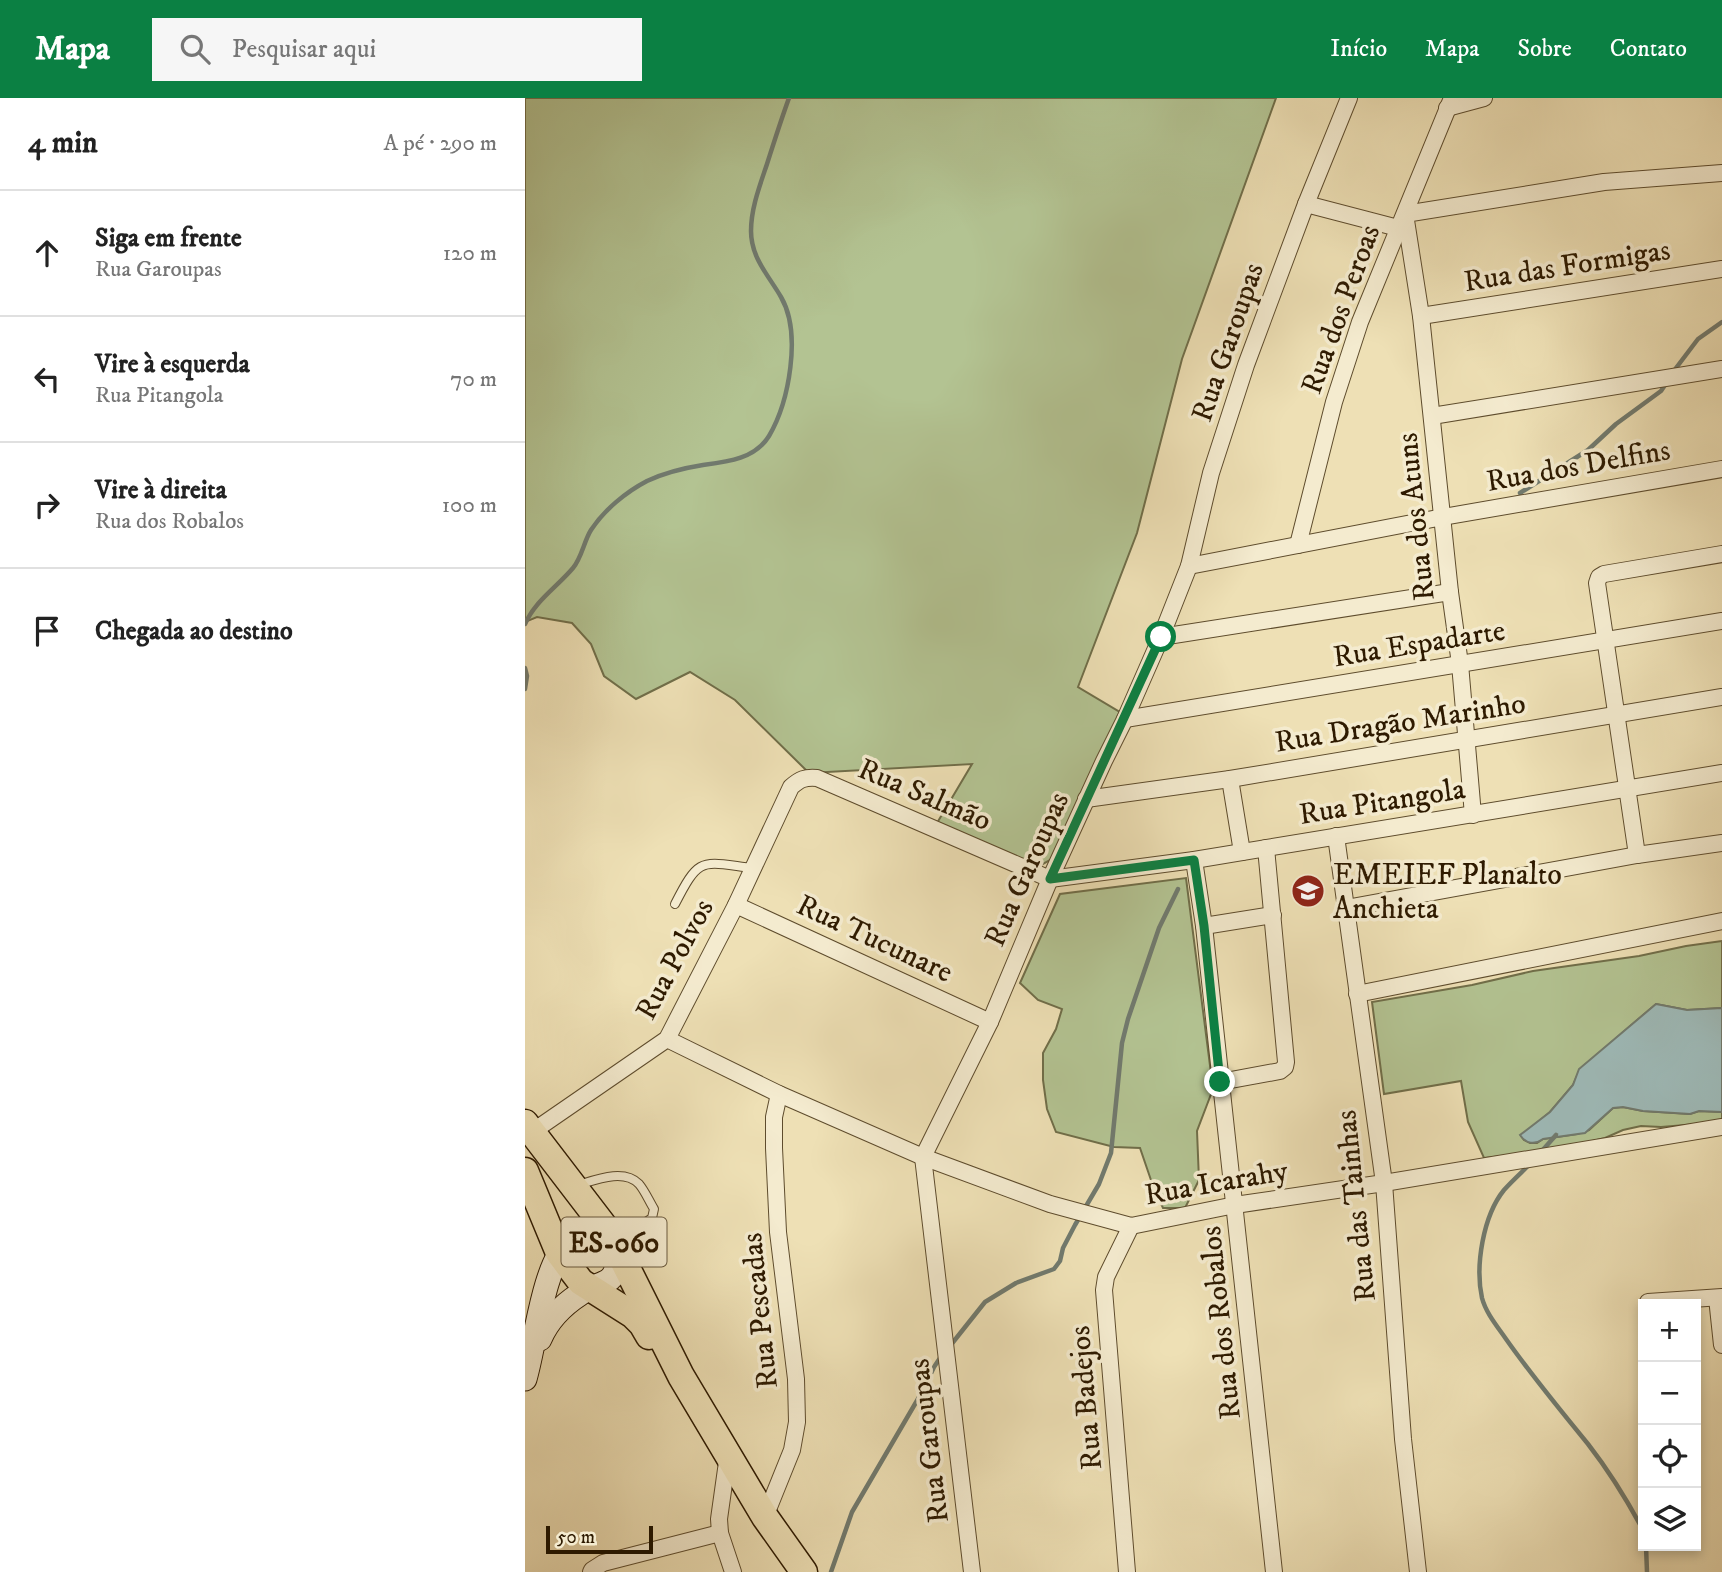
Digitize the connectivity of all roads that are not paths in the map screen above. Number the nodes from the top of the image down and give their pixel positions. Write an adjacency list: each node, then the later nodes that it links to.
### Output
1 (1349, 98): 5 (street, Rua Garoupas)
2 (1484, 98): 3 (street)
3 (1450, 103): 6 (street, Rua dos Peroas)
4 (1722, 173): 6 (street)
5 (1307, 204): 6 (street); 15 (street, Rua Garoupas)
6 (1401, 221): 8 (street, Rua dos Atuns); 13 (street, Rua dos Peroas)
7 (1722, 269): 8 (street, Rua das Formigas)
8 (1421, 316): 10 (street, Rua dos Atuns)
9 (1722, 369): 10 (street)
10 (1432, 416): 12 (street, Rua dos Atuns)
11 (1722, 469): 12 (street, Rua dos Delfins)
12 (1443, 517): 13 (street, Rua dos Delfins); 16 (street, Rua dos Atuns)
13 (1299, 545): 15 (street, Rua dos Delfins)
14 (1722, 554): 19 (street)
15 (1189, 566): 18 (street, Rua Garoupas)
16 (1450, 592): 18 (street); 20 (street, Rua dos Atuns)
17 (1722, 621): 19 (street, Rua Espadarte)
18 (1161, 637): 23 (street, Rua Garoupas)
19 (1605, 640): 20 (street, Rua Espadarte); 22 (street)
20 (1460, 664): 23 (street, Rua Espadarte); 24 (street, Rua dos Atuns)
21 (1722, 697): 22 (street, Rua Dragão Marinho)
22 (1616, 715): 24 (street, Rua Dragão Marinho); 28 (street)
23 (1125, 719): 29 (street, Rua Garoupas)
24 (1466, 740): 27 (street, Rua Dragão Marinho); 30 (street, Rua dos Atuns)
25 (1722, 773): 28 (street, Rua Pitangola)
26 (817, 778): 37 (street, Rua Polvos); 38 (street, Rua Salmão)
27 (1230, 779): 29 (street, Rua Dragão Marinho); 34 (street)
28 (1626, 789): 30 (street, Rua Pitangola); 35 (street)
29 (1086, 799): 38 (street, Rua Garoupas)
30 (1473, 815): 31 (street, Rua Pitangola)
31 (1336, 836): 33 (street, Rua Pitangola); 41 (street, Rua das Tainhas)
32 (1722, 843): 35 (street)
33 (1266, 848): 34 (street, Rua Pitangola); 42 (street)
34 (1242, 852): 36 (street, Rua Pitangola)
35 (1637, 856): 41 (street)
36 (1194, 860): 38 (street, Rua Pitangola); 44 (street, Rua dos Robalos)
37 (753, 868): 39 (lane); 40 (street, Rua Polvos)
38 (1050, 879): 46 (street, Rua Garoupas)
39 (675, 904)
40 (736, 905): 46 (street, Rua Tucunare); 47 (street, Rua Polvos)
41 (1346, 908): 45 (street, Rua das Tainhas)
42 (1273, 915): 44 (street); 48 (street)
43 (1722, 921): 45 (street)
44 (1204, 926): 48 (street, Rua dos Robalos)
45 (1357, 994): 54 (street, Rua das Tainhas)
46 (990, 1022): 52 (street, Rua Garoupas)
47 (667, 1039): 49 (street, Rua Icarahy); 50 (street, Rua Polvos)
48 (1220, 1082): 56 (street, Rua dos Robalos)
49 (779, 1094): 52 (street, Rua Icarahy); 67 (street, Rua Pescadas)
50 (529, 1127): 55 (main road, ES-060)
51 (1722, 1127): 54 (street, Rua Icarahy)
52 (922, 1157): 57 (street, Rua Icarahy); 72 (street, Rua Garoupas)
53 (525, 1171): 59 (main road, ES-060)
54 (1384, 1184): 56 (street, Rua Icarahy); 75 (street, Rua das Tainhas)
55 (573, 1187): 58 (main road, ES-060); 58 (lane)
56 (1235, 1205): 57 (street, Rua Icarahy); 74 (street, Rua dos Robalos)
57 (1131, 1226): 73 (street, Rua Badejos)
58 (614, 1243): 59 (street); 60 (street); 65 (main road, ES-060)
59 (554, 1264): 60 (main road, ES-060); 64 (street)
60 (591, 1288): 64 (street); 65 (main road, ES-060)
61 (1719, 1297): 62 (street); 63 (street)
62 (1684, 1299)
63 (1722, 1345)
64 (527, 1374)
65 (681, 1376): 66 (main road, ES-060)
66 (728, 1453): 67 (main road, ES-060); 68 (street)
67 (765, 1517): 71 (main road, ES-060)
68 (720, 1533): 69 (street); 70 (street)
69 (591, 1572)
70 (733, 1572)
71 (804, 1572)
72 (972, 1572)
73 (1128, 1572)
74 (1274, 1572)
75 (1418, 1572)

